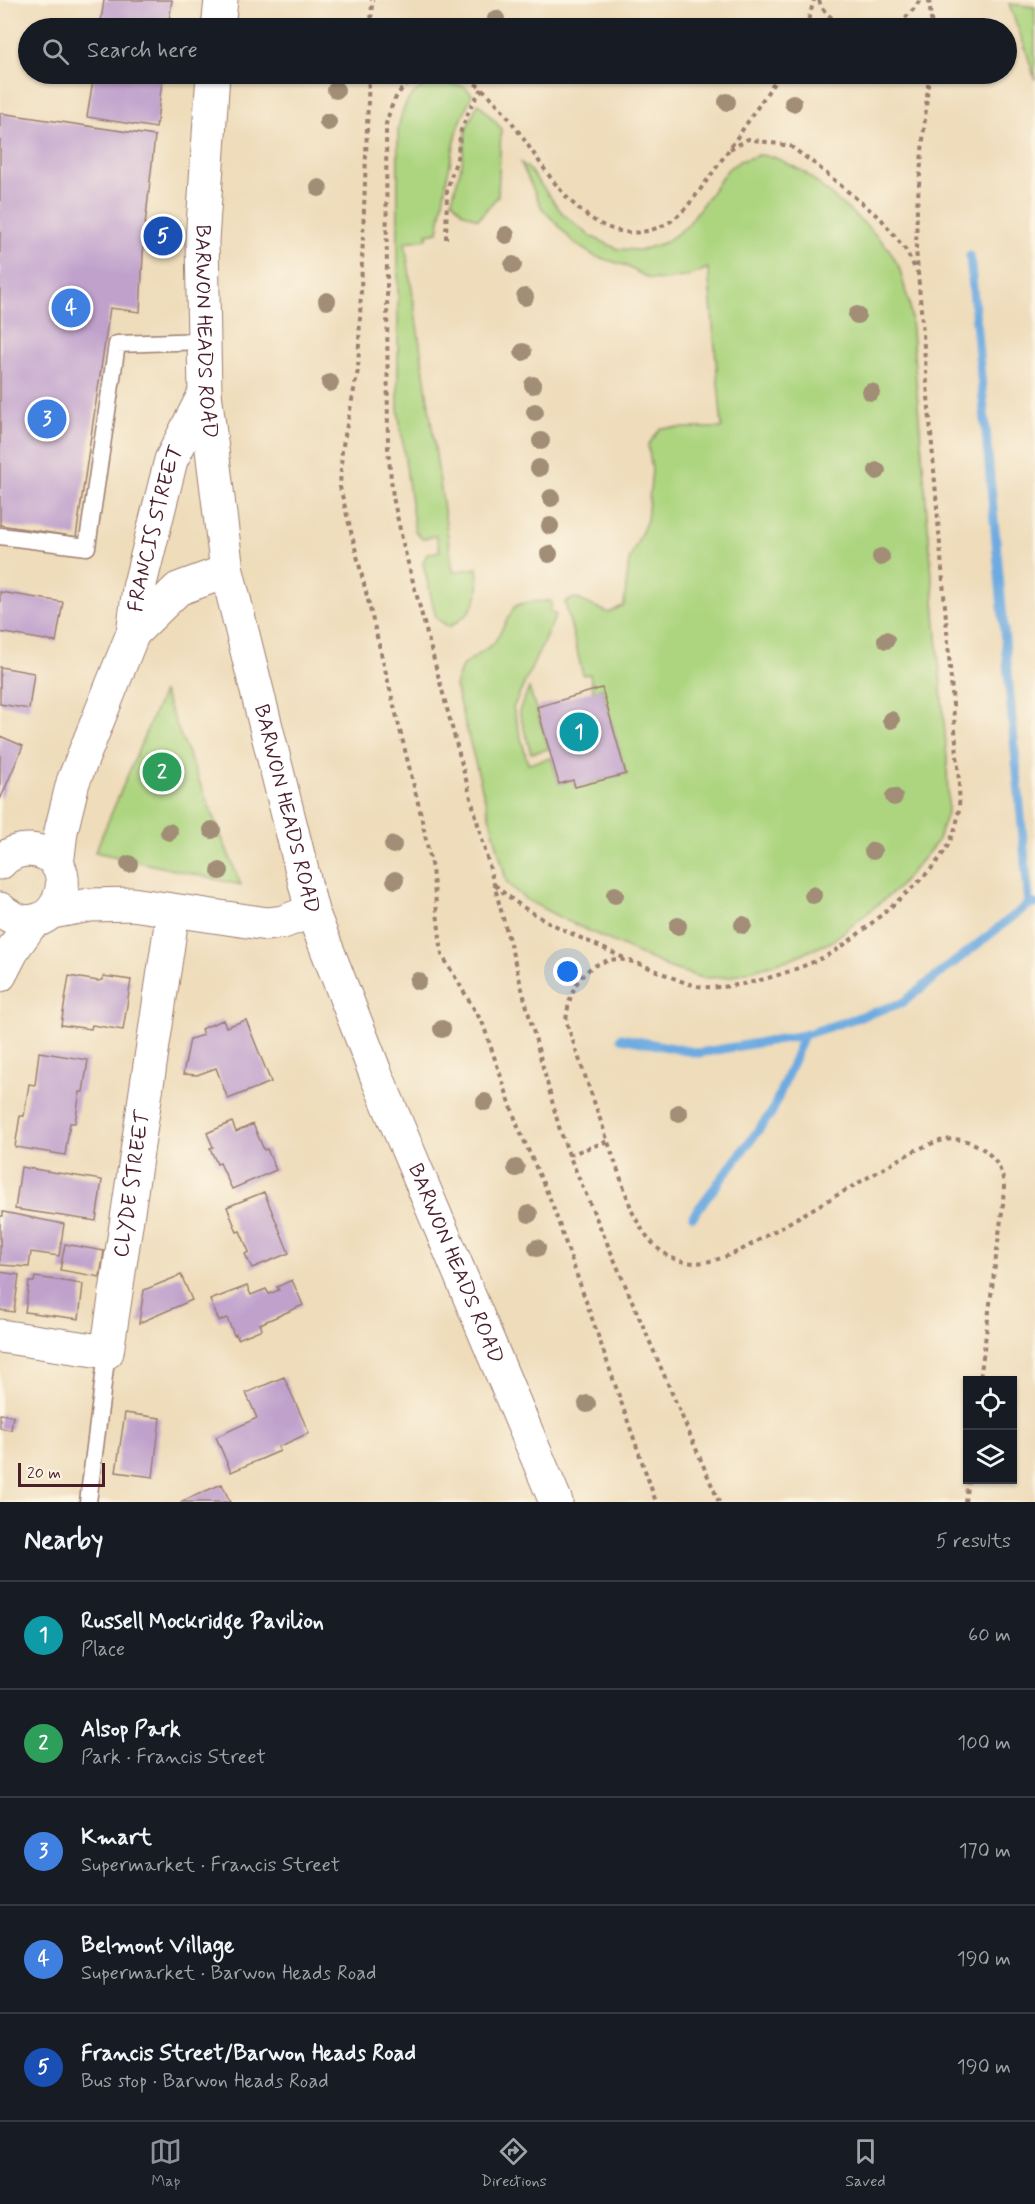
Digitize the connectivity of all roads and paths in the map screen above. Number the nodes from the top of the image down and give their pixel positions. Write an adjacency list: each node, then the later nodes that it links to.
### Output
1 (221, 0): 7 (street)
2 (372, 0): 8 (path)
3 (814, 0): 9 (path)
4 (819, 0): 10 (path)
5 (920, 0): 11 (path)
6 (929, 0): 12 (path)
7 (219, 18)
8 (371, 18)
9 (809, 18)
10 (832, 18)
11 (905, 18)
12 (931, 18)
13 (212, 84): 23 (street, BARWON HEADS ROAD)
14 (369, 84): 47 (path)
15 (408, 84): 31 (path)
16 (475, 84): 19 (path)
17 (773, 84): 20 (path)
18 (928, 84): 22 (path)
19 (482, 89): 20 (path); 21 (path)
20 (729, 150): 22 (path)
21 (446, 239)
22 (918, 275): 37 (path)
23 (204, 341): 24 (street, BARWON HEADS ROAD); 25 (lane)
24 (205, 393): 26 (street, BARWON HEADS ROAD); 27 (street, FRANCIS STREET)
25 (0, 536)
26 (227, 571): 27 (street, FRANCIS STREET); 35 (street, BARWON HEADS ROAD)
27 (133, 633): 28 (street, FRANCIS STREET)
28 (73, 782): 29 (street, FRANCIS STREET); 30 (street, FRANCIS STREET)
29 (6, 858): 30 (street)
30 (58, 868): 32 (street); 36 (street, FRANCIS STREET)
31 (495, 885): 37 (path); 40 (path)
32 (132, 904): 34 (street); 36 (street)
33 (0, 909): 36 (street)
34 (173, 911): 35 (street); 42 (street, CLYDE STREET)
35 (312, 911): 46 (street, BARWON HEADS ROAD)
36 (42, 916): 38 (street)
37 (627, 959): 39 (path)
38 (0, 975)
39 (608, 1141): 40 (path); 43 (path)
40 (569, 1155): 48 (path)
41 (0, 1336): 42 (street)
42 (107, 1352): 45 (lane)
43 (981, 1376)
44 (967, 1484): 49 (path)
45 (88, 1502)
46 (556, 1502)
47 (656, 1502)
48 (719, 1502)
49 (964, 1502)

